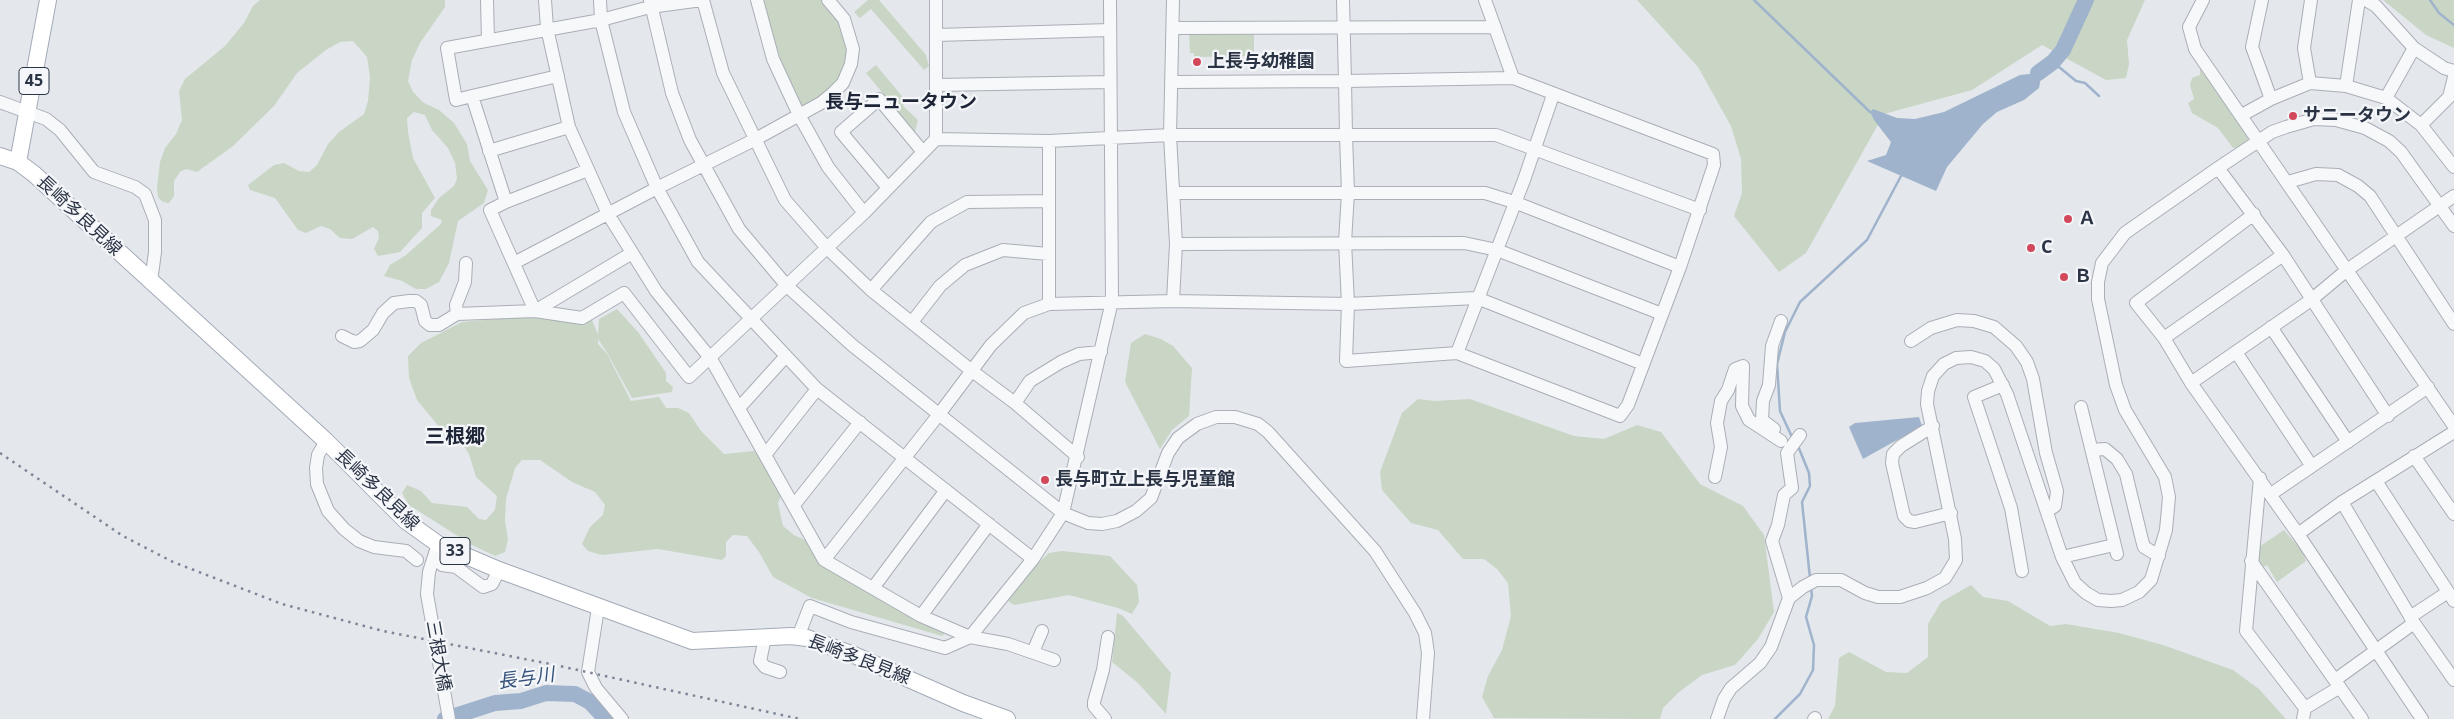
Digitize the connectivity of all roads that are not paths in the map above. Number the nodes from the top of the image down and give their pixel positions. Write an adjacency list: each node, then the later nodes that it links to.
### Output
1 (48, 0): 44 (main road, 45)
2 (487, 0): 26 (street)
3 (545, 0): 21 (street)
4 (600, 0): 19 (street)
5 (702, 0): 18 (street); 53 (street)
6 (757, 0): 46 (street)
7 (828, 0): 46 (street)
8 (936, 0): 25 (street)
9 (1110, 0): 24 (street)
10 (1173, 0): 22 (street)
11 (1343, 0): 23 (street)
12 (1485, 0): 20 (street)
13 (2203, 0): 45 (street)
14 (2262, 0): 42 (street)
15 (2311, 0): 35 (street)
16 (2359, 0): 37 (street)
17 (2366, 0): 27 (street)
18 (650, 4): 19 (street); 61 (street)
19 (601, 20): 21 (street); 66 (street)
20 (1495, 27): 23 (street); 31 (street)
21 (547, 28): 26 (street); 29 (street)
22 (1174, 28): 23 (street); 34 (street)
23 (1344, 29): 32 (street)
24 (1110, 30): 25 (street); 33 (street)
25 (936, 35): 36 (street)
26 (488, 40): 39 (street)
27 (2414, 48): 28 (street); 40 (street)
28 (2454, 71)
29 (558, 76): 39 (street); 48 (street)
30 (2454, 77): 41 (street)
31 (1514, 78): 32 (street); 38 (street)
32 (1345, 81): 34 (street); 50 (street)
33 (1110, 82): 36 (street); 52 (street)
34 (1171, 82): 49 (street)
35 (2310, 83): 37 (street); 42 (street)
36 (936, 85): 51 (street)
37 (2346, 86): 40 (street)
38 (1553, 95): 56 (street); 75 (street)
39 (472, 96): 57 (street)
40 (2386, 98): 47 (street)
41 (2451, 98): 47 (street)
42 (2271, 99): 45 (street)
43 (0, 102): 44 (street)
44 (29, 112): 60 (main road, 45); 92 (street)
45 (2242, 114): 55 (street)
46 (799, 115): 53 (street); 76 (street)
47 (2421, 124): 62 (street)
48 (569, 127): 57 (street); 64 (street)
49 (1170, 135): 50 (street); 52 (street); 68 (street)
50 (1346, 135): 56 (street); 69 (street)
51 (936, 139): 54 (street); 58 (street)
52 (1112, 139): 54 (street); 98 (street)
53 (754, 140): 61 (street); 83 (street)
54 (1048, 141): 71 (street)
55 (2258, 141): 63 (street); 65 (street); 74 (street)
56 (1535, 150): 73 (street); 75 (street)
57 (489, 151): 72 (street)
58 (923, 152): 67 (street); 67 (street)
59 (0, 156): 60 (main road, 長崎多良見線 / 33)
60 (18, 162): 92 (main road, 長崎多良見線 / 33)
61 (705, 165): 66 (street); 93 (street)
62 (2454, 167)
63 (2218, 168): 78 (street); 155 (street)
64 (588, 170): 72 (street); 77 (street)
65 (2288, 182): 80 (street); 91 (street)
66 (657, 188): 77 (street); 104 (street)
67 (888, 188): 76 (street)
68 (1175, 192): 69 (street); 82 (street)
69 (1348, 193): 73 (street); 81 (street)
70 (2454, 196): 74 (street)
71 (1049, 201): 86 (street); 94 (street)
72 (506, 202): 89 (street)
73 (1514, 202): 84 (street); 90 (street)
74 (2441, 206): 79 (street); 80 (street)
75 (1700, 210): 90 (street)
76 (864, 213): 83 (street)
77 (608, 214): 85 (street); 89 (street)
78 (2254, 214): 87 (street); 110 (street)
79 (2454, 226)
80 (2396, 237): 91 (street); 107 (street)
81 (1346, 242): 82 (street); 84 (street); 100 (street)
82 (1176, 244): 96 (street)
83 (827, 248): 93 (street); 94 (street)
84 (1497, 250): 95 (street); 103 (street)
85 (632, 253): 101 (street); 116 (street)
86 (1048, 254): 99 (street); 106 (street)
87 (2283, 255): 97 (street); 110 (street)
88 (466, 263): 102 (street)
89 (514, 263): 101 (street)
90 (1680, 267): 103 (street)
91 (2347, 270): 97 (street); 121 (street)
92 (151, 282): 132 (main road, 長崎多良見線 / 33)
93 (787, 286): 104 (street); 126 (street)
94 (871, 290): 106 (street)
95 (1477, 298): 100 (street); 114 (street); 117 (street)
96 (1174, 300): 98 (street); 100 (street)
97 (2311, 300): 108 (street); 127 (street)
98 (1112, 301): 99 (street); 112 (street)
99 (1049, 304): 118 (street)
100 (1348, 304): 114 (street)
101 (535, 312): 102 (street); 116 (street)
102 (458, 314): 109 (street)
103 (1662, 314): 117 (street)
104 (750, 318): 115 (street); 116 (street)
105 (1782, 321): 133 (street)
106 (912, 322): 118 (street)
107 (2454, 324)
108 (2271, 327): 113 (street); 134 (street)
109 (342, 336)
110 (2164, 338): 119 (street)
111 (1911, 341): 148 (street)
112 (1101, 352): 123 (street); 139 (street)
113 (2236, 352): 119 (street); 140 (street)
114 (1457, 353): 117 (street)
115 (786, 356): 122 (street); 125 (street)
116 (711, 359): 125 (street)
117 (1643, 364)
118 (972, 371): 123 (street); 126 (street)
119 (2191, 383): 142 (street)
120 (2003, 385): 129 (street); 148 (street); 163 (street)
121 (2428, 387): 127 (street); 130 (street)
122 (817, 389): 128 (street); 136 (street)
123 (1015, 402): 139 (street)
124 (2081, 407): 135 (street)
125 (739, 408): 136 (street)
126 (940, 413): 138 (street); 150 (street)
127 (2388, 416): 134 (street)
128 (860, 422): 138 (street); 147 (street)
129 (1933, 426): 149 (street); 149 (street)
130 (2454, 426)
131 (2454, 432): 137 (street)
132 (326, 440): 154 (main road, 長崎多良見線 / 33); 158 (street)
133 (1792, 442): 141 (street); 166 (street)
134 (2348, 442): 140 (street)
135 (2092, 450): 155 (street); 156 (street)
136 (765, 455): 147 (street)
137 (2414, 456): 143 (street); 151 (street)
138 (905, 457): 144 (street); 159 (street)
139 (1078, 457): 150 (street)
140 (2312, 465): 145 (street)
141 (1714, 477)
142 (2260, 478): 145 (street); 160 (street)
143 (2376, 482): 146 (street); 165 (street)
144 (946, 490): 152 (street); 164 (street)
145 (2271, 494): 153 (street)
146 (2342, 502): 153 (street); 169 (street)
147 (794, 506): 159 (street)
148 (2047, 511): 156 (street)
149 (1952, 512): 166 (street)
150 (1063, 513): 157 (street); 186 (street)
151 (2454, 514)
152 (988, 524): 157 (street); 168 (street)
153 (2298, 534): 176 (street)
154 (438, 544): 162 (main road, 長崎多良見線 / 33); 182 (street, 三根大橋, bridge)
155 (2160, 556): 156 (street)
156 (2062, 557)
157 (1033, 559): 171 (street)
158 (417, 560)
159 (824, 560): 164 (street)
160 (2252, 561): 180 (street); 181 (street)
161 (442, 565): 162 (street)
162 (499, 570): 167 (main road, 長崎多良見線 / 33)
163 (2022, 571)
164 (873, 588): 168 (street)
165 (2452, 596): 169 (street)
166 (1789, 598): 187 (street)
167 (598, 608): 174 (main road, 長崎多良見線 / 33); 183 (street)
168 (921, 616): 171 (street)
169 (2412, 620): 176 (street); 179 (street)
170 (1042, 631): 175 (street)
171 (970, 636): 172 (street); 175 (street)
172 (798, 637): 174 (main road, 長崎多良見線 / 33); 184 (main road, 長崎多良見線 / 33)
173 (1108, 637): 185 (street)
174 (764, 638): 178 (street)
175 (1033, 652): 177 (street)
176 (2376, 652): 180 (street); 189 (street)
177 (1054, 660)
178 (780, 672)
179 (2454, 680)
180 (2337, 684): 181 (street); 188 (street)
181 (2304, 714)
182 (449, 719)
183 (622, 719)
184 (1008, 719)
185 (1105, 719)
186 (1423, 719)
187 (1717, 719)
188 (2362, 719)
189 (2422, 719)

